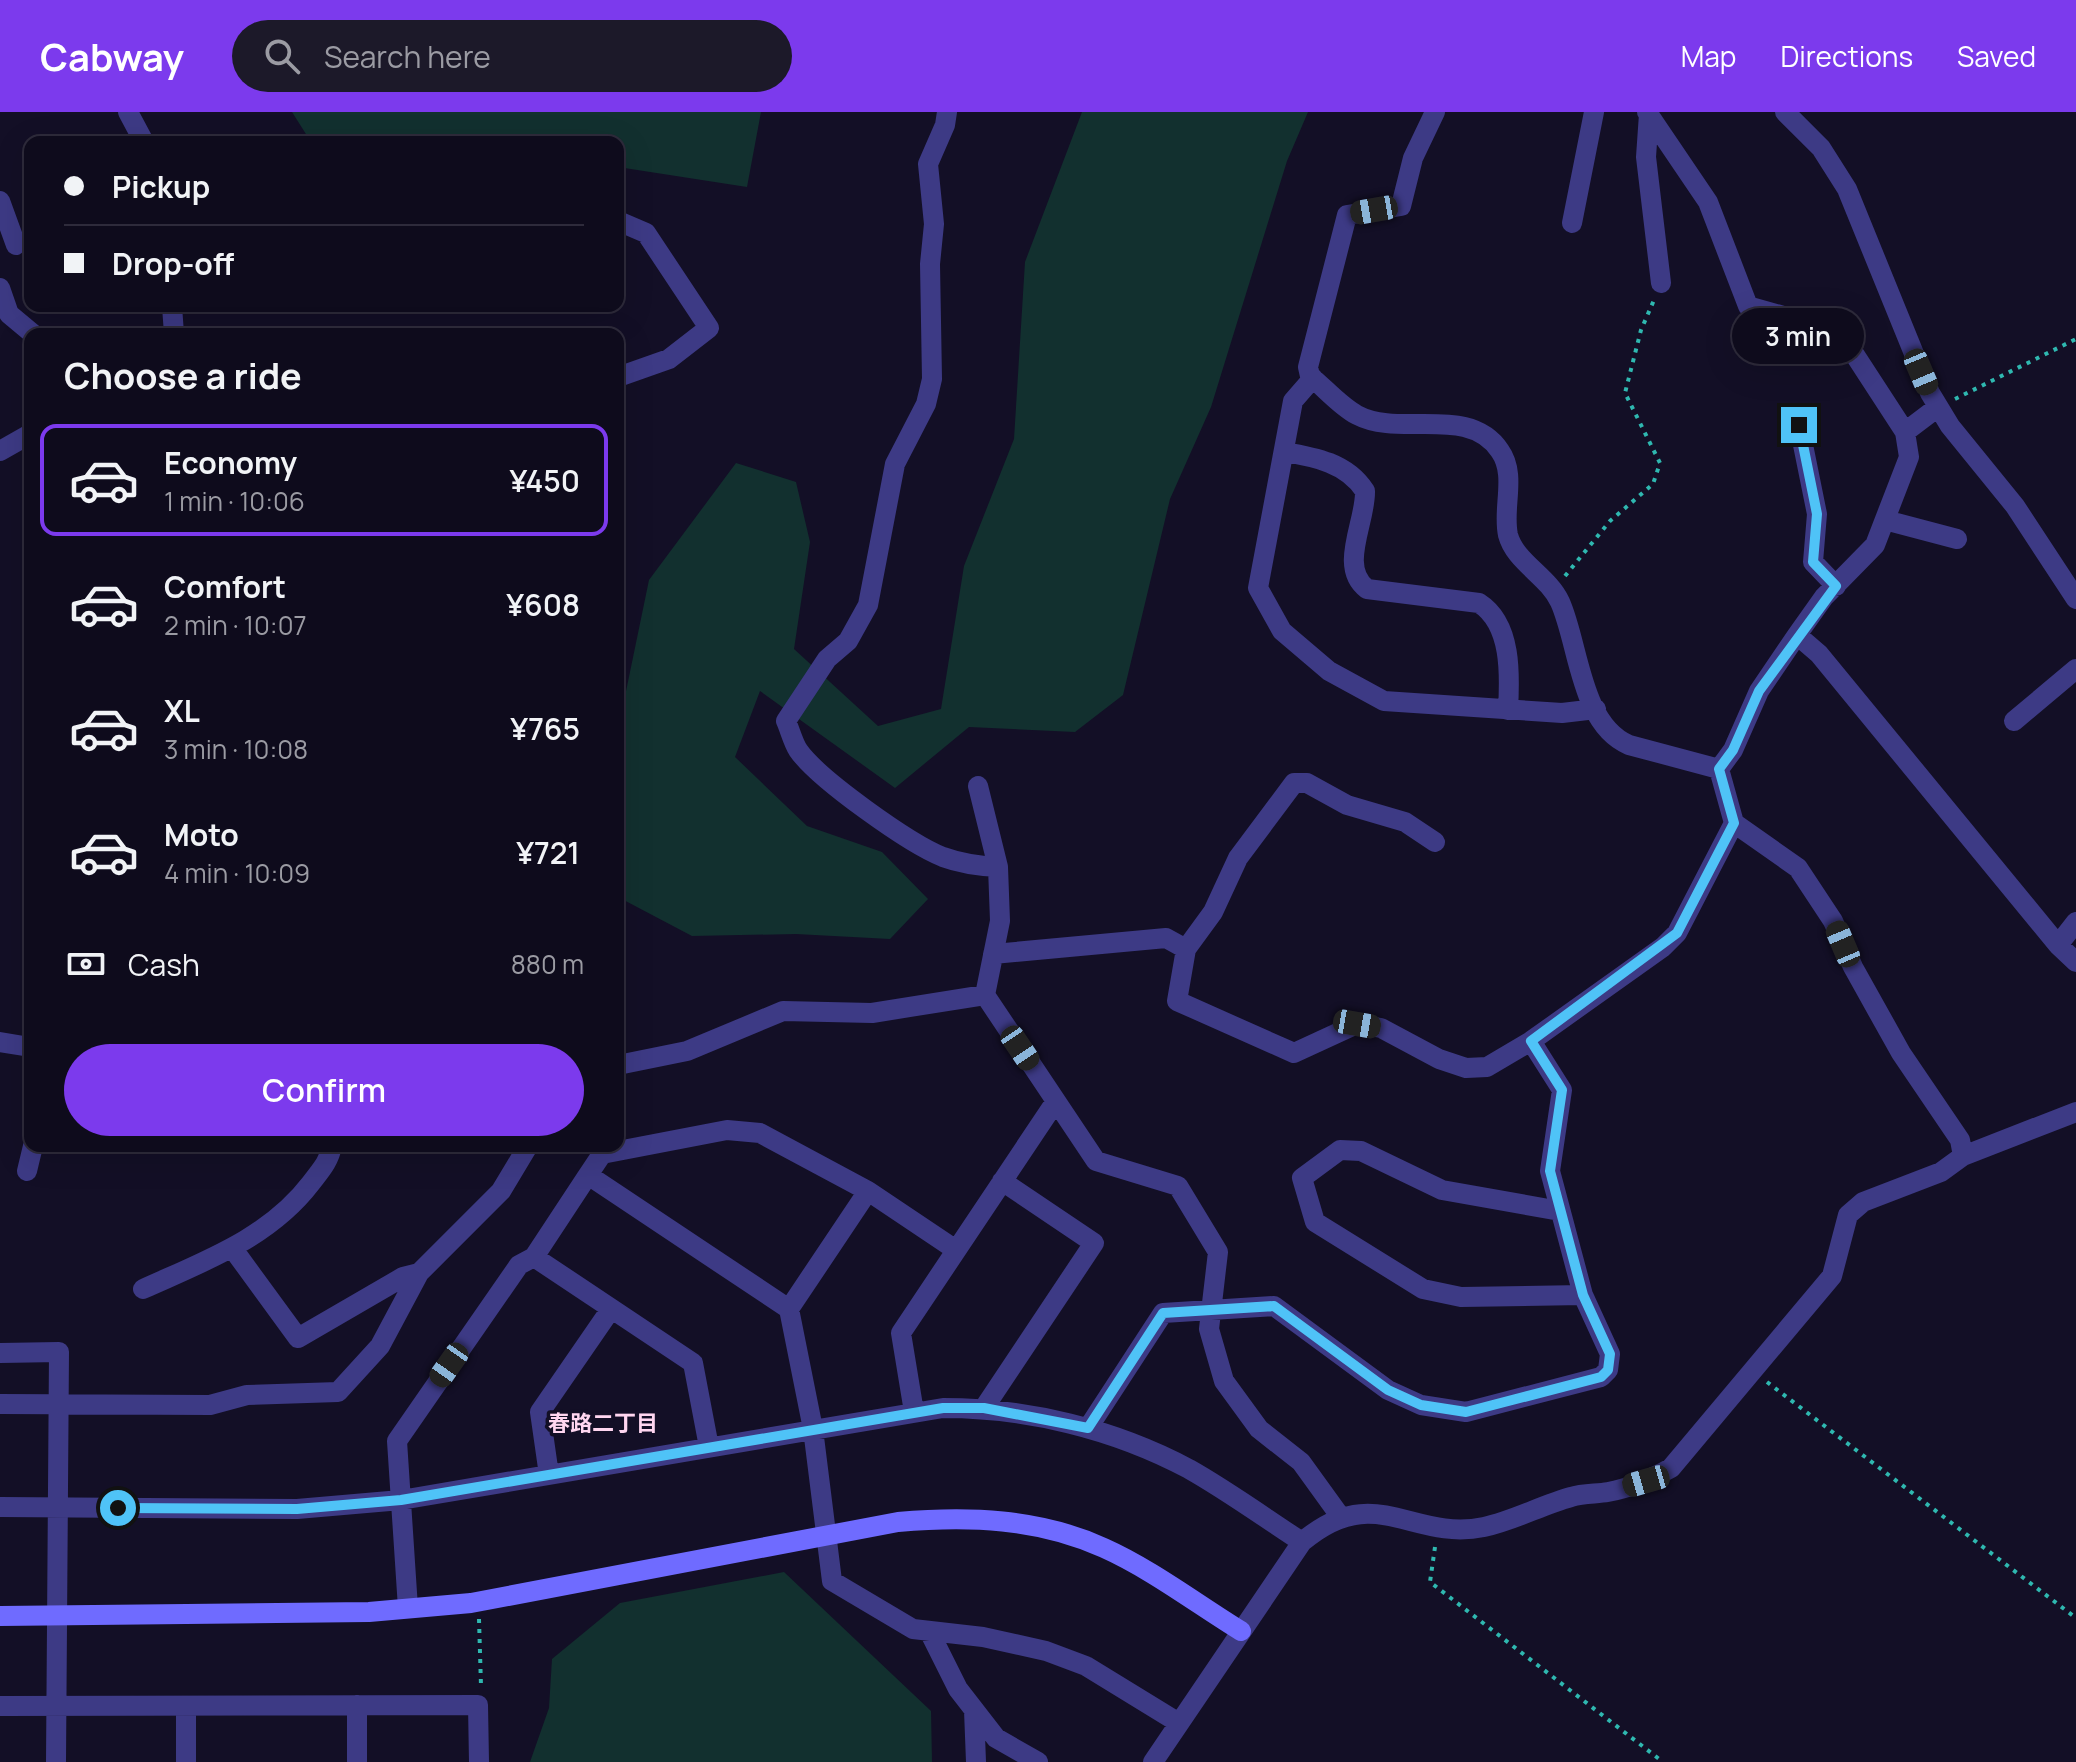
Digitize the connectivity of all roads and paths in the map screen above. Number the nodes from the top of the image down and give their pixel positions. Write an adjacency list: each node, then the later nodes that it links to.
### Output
1 (128, 112): 7 (street)
2 (947, 112): 38 (street)
3 (1435, 112): 17 (street)
4 (1594, 112): 9 (street)
5 (1785, 112): 18 (street)
6 (1648, 113): 12 (street); 20 (street)
7 (141, 136)
8 (0, 201): 11 (street)
9 (1572, 223)
10 (624, 224): 16 (street)
11 (15, 245)
12 (1661, 283): 27 (path)
13 (0, 288): 14 (street)
14 (26, 328)
15 (2076, 339): 18 (path)
16 (624, 375)
17 (1313, 378): 23 (street); 27 (street)
18 (1938, 407): 20 (street); 28 (street)
19 (1799, 425): 26 (street)
20 (1905, 432): 24 (street)
21 (24, 437): 22 (street)
22 (0, 451)
23 (1284, 452): 32 (street); 32 (street)
24 (1885, 520): 25 (street); 26 (street)
25 (1957, 539)
26 (1836, 586): 29 (street)
27 (1553, 589): 31 (street)
28 (2076, 599)
29 (1797, 635): 34 (street); 40 (street)
30 (2076, 669): 33 (street)
31 (1596, 709): 32 (street); 34 (street)
32 (1508, 710)
33 (2014, 721)
34 (1719, 769): 36 (street)
35 (978, 786): 38 (street)
36 (1734, 823): 45 (street); 56 (street)
37 (1435, 842): 41 (street)
38 (998, 867): 42 (street)
39 (2076, 922): 40 (street)
40 (2058, 945): 43 (street)
41 (1186, 949): 42 (street); 45 (street)
42 (993, 954): 44 (street)
43 (2076, 962)
44 (985, 995): 48 (street); 49 (street)
45 (1531, 1041): 61 (street)
46 (0, 1042): 47 (street)
47 (24, 1046)
48 (624, 1064)
49 (1056, 1101): 59 (street); 70 (street)
50 (2076, 1112): 56 (street)
51 (624, 1150): 60 (street)
52 (32, 1152): 57 (street)
53 (331, 1152): 62 (street)
54 (524, 1152): 65 (street)
55 (612, 1152): 58 (street)
56 (1963, 1156): 72 (street)
57 (27, 1171)
58 (588, 1175): 64 (street); 69 (street)
59 (1002, 1181): 63 (street); 75 (street)
60 (868, 1191): 63 (street); 69 (street)
61 (1560, 1211): 67 (street); 67 (street)
62 (233, 1249): 65 (street); 66 (street)
63 (956, 1250): 76 (street)
64 (534, 1257): 68 (street); 81 (street)
65 (419, 1273): 74 (street)
66 (143, 1289)
67 (1583, 1295): 70 (street)
68 (611, 1309): 79 (street); 80 (street)
69 (789, 1309): 78 (street)
70 (1211, 1310): 77 (street); 84 (street)
71 (0, 1353): 74 (street)
72 (1753, 1370): 85 (street); 92 (path)
73 (0, 1404): 74 (street)
74 (59, 1404): 83 (street)
75 (984, 1408): 76 (street); 77 (street)
76 (914, 1412): 78 (street)
77 (1088, 1428): 87 (street)
78 (813, 1429): 79 (street); 86 (street)
79 (709, 1447): 80 (street)
80 (549, 1475): 81 (street)
81 (401, 1500): 83 (street); 89 (street)
82 (0, 1507): 83 (street)
83 (58, 1507): 91 (street)
84 (1340, 1516): 85 (street); 87 (street)
85 (1438, 1525): 109 (path)
86 (826, 1536): 88 (street); 93 (street); 94 (street)
87 (1302, 1542): 94 (street)
88 (478, 1602): 89 (street); 96 (path)
89 (408, 1608): 91 (street)
90 (0, 1616): 91 (street)
91 (57, 1616): 98 (street)
92 (2076, 1618)
93 (929, 1631): 100 (street); 101 (street)
94 (1241, 1631): 101 (street)
95 (357, 1705): 96 (street); 99 (street); 104 (street)
96 (478, 1705): 105 (street)
97 (0, 1706): 98 (street)
98 (57, 1706): 99 (street); 102 (street)
99 (186, 1706): 103 (street)
100 (974, 1710): 106 (street); 107 (street)
101 (1179, 1723): 108 (street)
102 (56, 1762)
103 (186, 1762)
104 (357, 1762)
105 (479, 1762)
106 (976, 1762)
107 (1038, 1762)
108 (1153, 1762)
109 (1663, 1762)

